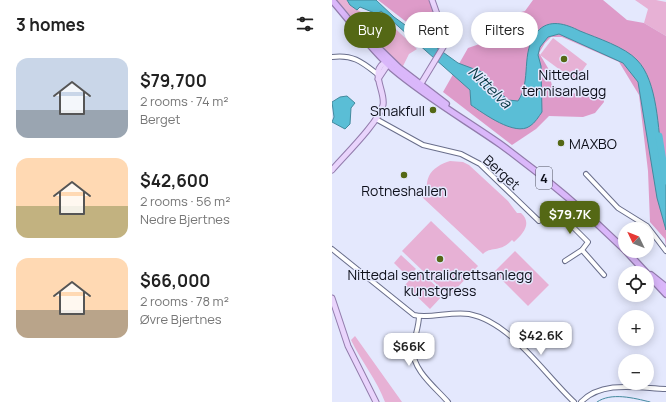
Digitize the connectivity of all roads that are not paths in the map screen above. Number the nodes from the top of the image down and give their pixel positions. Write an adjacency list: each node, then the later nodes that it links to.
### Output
1 (332, 0): 4 (highway, 4)
2 (432, 0): 6 (main road)
3 (332, 57): 5 (street)
4 (388, 62): 5 (main road); 6 (highway, 4)
5 (379, 77): 7 (main road)
6 (420, 86): 10 (highway, 4)
7 (376, 119): 8 (main road); 12 (street, Berget)
8 (332, 170)
9 (586, 174): 13 (street)
10 (618, 244)
11 (332, 249): 24 (street)
12 (582, 250): 15 (street); 17 (street)
13 (666, 251)
14 (632, 258): 16 (highway, 4)
15 (565, 261)
16 (641, 266)
17 (604, 275)
18 (654, 278): 20 (highway, 4)
19 (654, 280): 21 (highway, 4)
20 (666, 287)
21 (666, 294)
22 (332, 298): 23 (main road)
23 (335, 310): 26 (main road)
24 (419, 316): 27 (street); 28 (street)
25 (666, 389): 29 (street)
26 (376, 402)
27 (448, 402)
28 (574, 402)
29 (581, 402)

